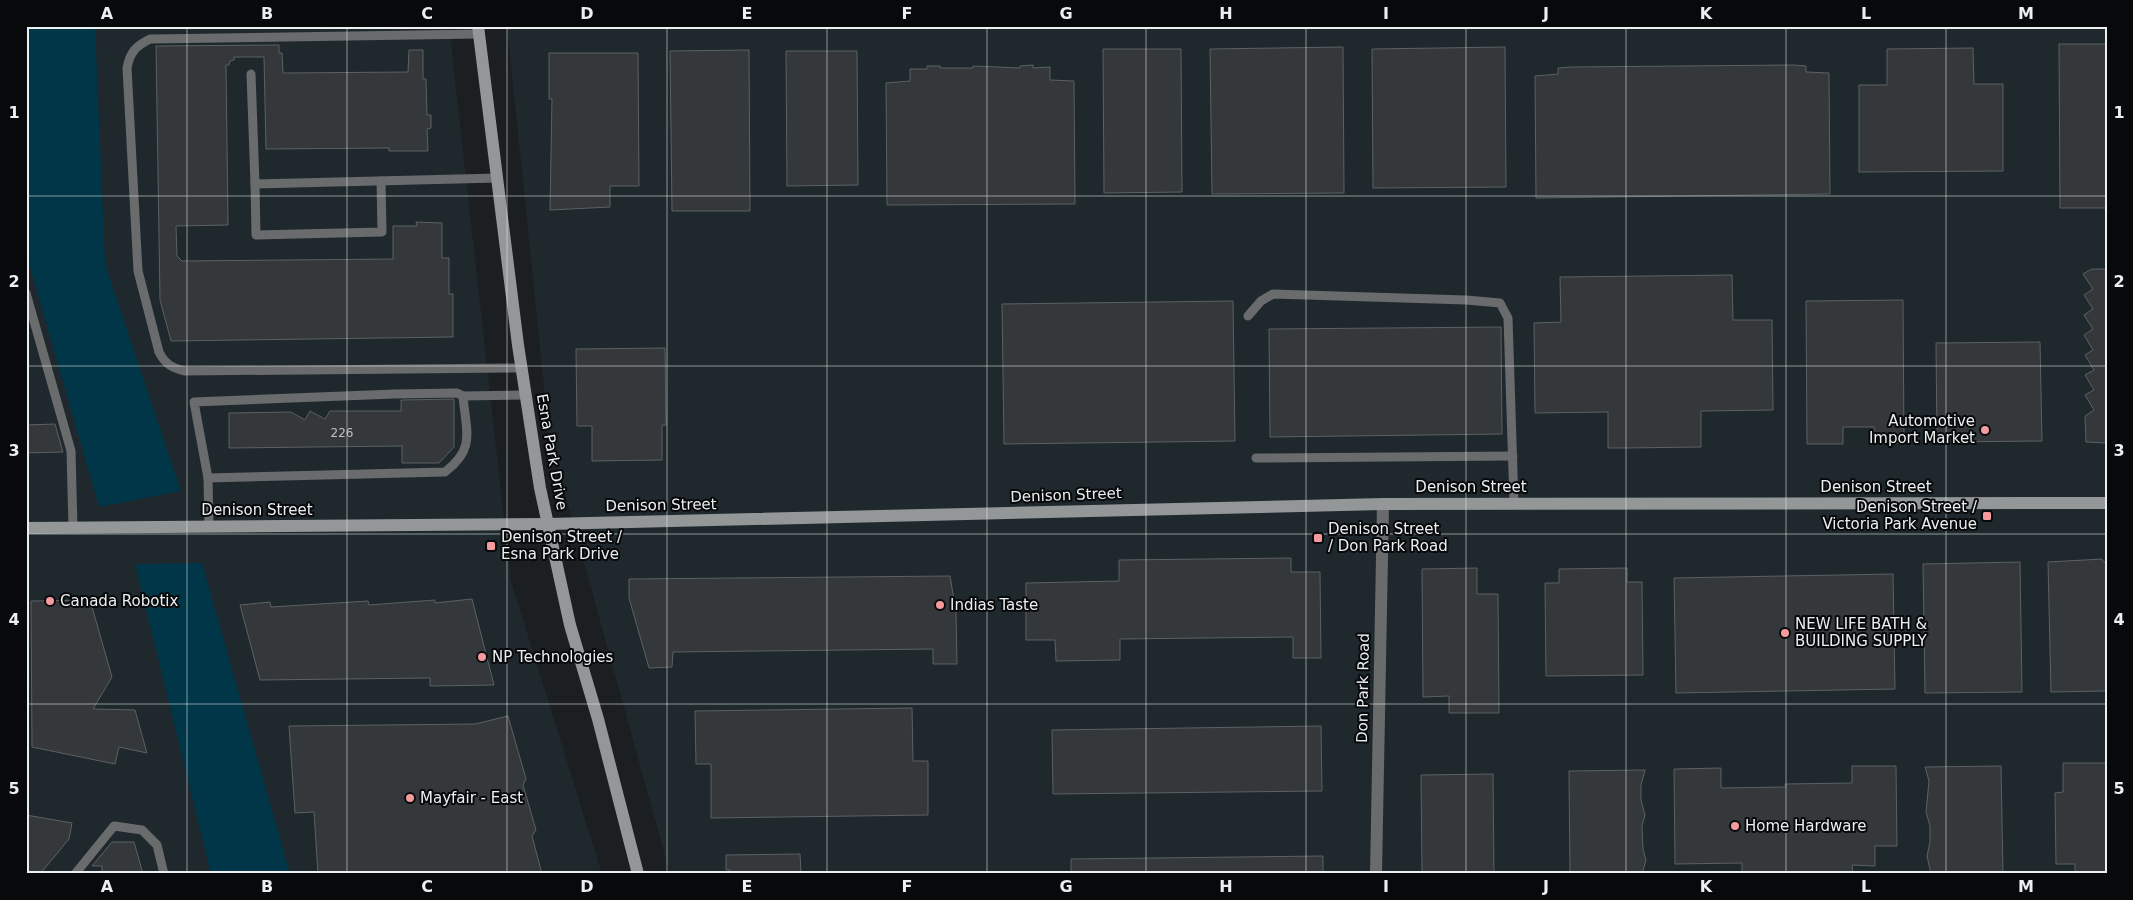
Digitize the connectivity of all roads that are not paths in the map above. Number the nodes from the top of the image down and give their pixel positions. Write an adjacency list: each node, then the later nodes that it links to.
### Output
1 (478, 30): 3 (street, Esna Park Drive); 8 (lane)
2 (251, 74): 5 (lane)
3 (498, 178): 4 (lane); 8 (street, Esna Park Drive)
4 (381, 181): 5 (lane); 5 (lane)
5 (255, 184)
6 (26, 293): 20 (lane)
7 (1248, 316): 11 (lane)
8 (522, 368): 9 (street, Esna Park Drive)
9 (526, 395): 10 (lane); 17 (street, Esna Park Drive)
10 (464, 396): 13 (lane); 13 (lane)
11 (1513, 456): 12 (lane); 14 (lane)
12 (1256, 458)
13 (208, 478): 18 (lane)
14 (1514, 503): 15 (street, Denison Street); 16 (street, Denison Street)
15 (2107, 503)
16 (1383, 504): 17 (street, Denison Street); 24 (street, Don Park Road)
17 (548, 524): 18 (street, Denison Street); 23 (street, Esna Park Drive)
18 (209, 527): 20 (street, Denison Street)
19 (26, 528): 20 (street, Denison Street)
20 (73, 528)
21 (75, 874): 22 (lane)
22 (164, 874)
23 (638, 874)
24 (1376, 874)

